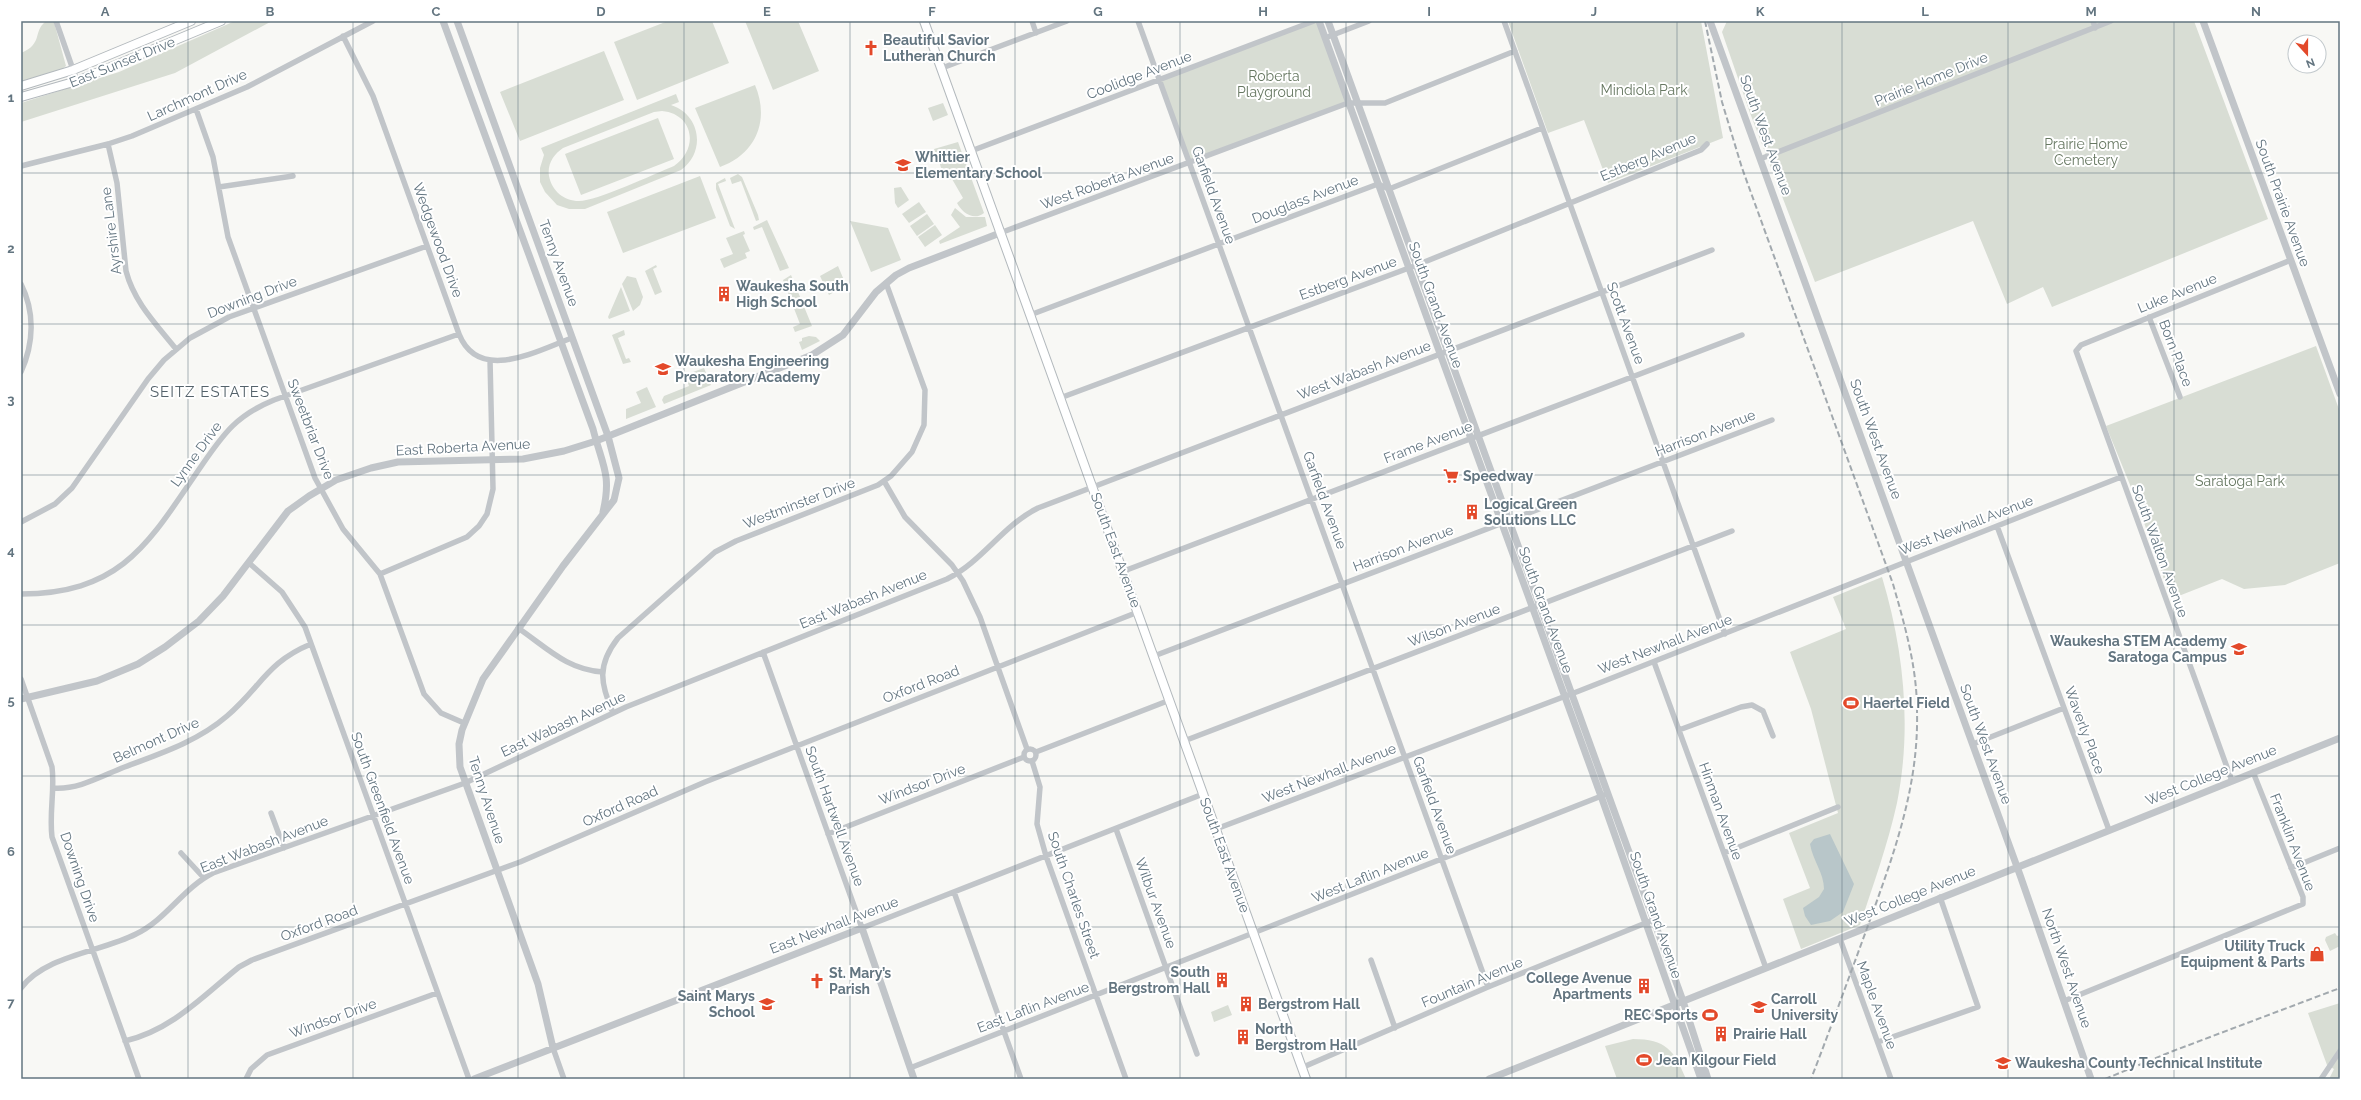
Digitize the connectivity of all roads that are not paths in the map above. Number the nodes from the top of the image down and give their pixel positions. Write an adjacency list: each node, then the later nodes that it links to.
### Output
1 (56, 21): 27 (street)
2 (191, 21): 27 (main road, East Sunset Drive)
3 (373, 21): 23 (street, Larchmont Drive)
4 (443, 21): 64 (street, Tenny Avenue)
5 (457, 21): 63 (street, Tenny Avenue)
6 (924, 21): 26 (main road, South East Avenue)
7 (1032, 21): 21 (street)
8 (1067, 21): 21 (street)
9 (1138, 21): 28 (street, Garfield Avenue)
10 (1314, 21): 28 (street, Coolidge Avenue)
11 (1318, 21): 24 (street, South Grand Avenue)
12 (1328, 21): 22 (street, South Grand Avenue)
13 (1370, 21): 22 (street)
14 (1504, 21): 25 (street, Scott Avenue)
15 (2093, 21): 20 (street)
16 (2111, 21): 20 (street, Prairie Home Drive)
17 (2202, 21): 51 (street, South Prairie Avenue)
18 (218, 22): 29 (main road, East Sunset Drive)
19 (1713, 23): 39 (street, South West Avenue)
20 (2095, 28): 39 (street, Prairie Home Drive)
21 (1036, 33): 26 (street)
22 (1333, 35): 24 (street); 33 (street, South Grand Avenue)
23 (343, 36): 34 (street, Larchmont Drive); 49 (street, Wedgewood Drive)
24 (1325, 38): 32 (street, South Grand Avenue)
25 (1515, 51): 33 (street, West Roberta Avenue); 35 (street, Scott Avenue)
26 (942, 68): 38 (main road, South East Avenue)
27 (73, 70): 29 (street); 30 (main road, East Sunset Drive)
28 (1160, 80): 38 (street, Coolidge Avenue); 40 (street, Garfield Avenue)
29 (77, 81): 31 (main road, East Sunset Drive)
30 (21, 86)
31 (21, 97)
32 (1348, 103): 33 (street, West Roberta Avenue); 40 (street, West Roberta Avenue); 43 (street, South Grand Avenue)
33 (1358, 104): 45 (street, South Grand Avenue)
34 (196, 108): 36 (street, Larchmont Drive); 44 (street, Sweetbriar Drive)
35 (1542, 128): 45 (street); 46 (street, Scott Avenue)
36 (108, 144): 41 (street, Larchmont Drive); 65 (street, Ayrshire Lane)
37 (1707, 144): 46 (street, Estberg Avenue)
38 (971, 151): 47 (main road, South East Avenue)
39 (1760, 159): 96 (street, South West Avenue)
40 (1190, 163): 47 (street, West Roberta Avenue); 48 (street, Garfield Avenue)
41 (21, 166)
42 (293, 176): 44 (street)
43 (1378, 184): 45 (street, Douglass Avenue); 48 (street, Douglass Avenue); 53 (street, South Grand Avenue)
44 (219, 187): 57 (street, Sweetbriar Drive)
45 (1389, 189): 52 (street, South Grand Avenue)
46 (1569, 202): 52 (street, Estberg Avenue); 56 (street, Scott Avenue)
47 (1000, 233): 54 (street, East Roberta Avenue); 58 (main road, South East Avenue)
48 (1219, 244): 58 (street, Douglass Avenue); 60 (street, Garfield Avenue)
49 (427, 246): 57 (street, Downing Drive); 61 (street, Wedgewood Drive)
50 (1712, 250): 56 (street, West Wabash Avenue)
51 (2290, 260): 59 (street, Luke Avenue); 72 (street, South Prairie Avenue)
52 (1417, 265): 53 (street, Estberg Avenue); 66 (street, South Grand Avenue)
53 (1408, 268): 60 (street, Estberg Avenue); 68 (street, South Grand Avenue)
54 (886, 283): 79 (street, East Roberta Avenue); 85 (street, Westminster Drive)
55 (21, 284): 70 (street)
56 (1602, 292): 66 (street, West Wabash Avenue); 71 (street, Scott Avenue)
57 (254, 308): 65 (street, Downing Drive); 73 (street, Sweetbriar Drive)
58 (1030, 315): 75 (main road, South East Avenue)
59 (2150, 317): 67 (street, Luke Avenue); 74 (street, Born Place)
60 (1250, 327): 75 (street, Estberg Avenue); 76 (street, Garfield Avenue)
61 (459, 334): 69 (street, Wedgewood Drive); 73 (street, Lynne Drive)
62 (1742, 335): 71 (street, Frame Avenue)
63 (572, 338): 64 (street, Wedgewood Drive); 79 (street, Tenny Avenue)
64 (560, 342): 69 (street, Wedgewood Drive); 81 (street, Tenny Avenue)
65 (176, 349): 91 (street, Downing Drive)
66 (1448, 350): 68 (street, West Wabash Avenue); 78 (street, South Grand Avenue)
67 (2076, 351): 84 (street, South Walton Avenue)
68 (1439, 354): 76 (street, West Wabash Avenue); 80 (street, South Grand Avenue)
69 (490, 360): 82 (street)
70 (21, 372)
71 (1632, 376): 78 (street, Frame Avenue); 83 (street, Scott Avenue)
72 (2340, 394)
73 (285, 396): 87 (street, Sweetbriar Drive); 102 (street, Lynne Drive)
74 (2180, 397)
75 (1060, 398): 86 (main road, South East Avenue)
76 (1281, 414): 86 (street, West Wabash Avenue); 88 (street, Garfield Avenue)
77 (1772, 420): 83 (street, Harrison Avenue)
78 (1478, 435): 80 (street, Frame Avenue); 90 (street, South Grand Avenue)
79 (608, 436): 81 (street, East Roberta Avenue); 89 (street, Tenny Avenue)
80 (1470, 438): 88 (street, Frame Avenue); 92 (street, South Grand Avenue)
81 (596, 441): 82 (street, East Roberta Avenue); 89 (street, Tenny Avenue)
82 (492, 461): 87 (street, East Roberta Avenue); 99 (street)
83 (1663, 461): 90 (street, Harrison Avenue); 95 (street, Scott Avenue)
84 (2121, 477): 93 (street, West Newhall Avenue); 134 (street, South Walton Avenue)
85 (884, 481): 100 (street); 114 (street, Westminster Drive)
86 (1093, 486): 98 (main road, South East Avenue); 100 (street, East Wabash Avenue)
87 (320, 489): 97 (street, East Roberta Avenue); 99 (street, Sweetbriar Drive)
88 (1311, 499): 98 (street, Frame Avenue); 101 (street, Garfield Avenue)
89 (603, 512): 106 (street, Tenny Avenue)
90 (1508, 521): 92 (street, Harrison Avenue); 103 (street, South Grand Avenue)
91 (21, 522)
92 (1500, 524): 101 (street, Harrison Avenue); 104 (street, South Grand Avenue)
93 (1997, 526): 96 (street, West Newhall Avenue); 119 (street, Waverly Place)
94 (1732, 531): 95 (street, Wilson Avenue)
95 (1694, 546): 103 (street, Wilson Avenue); 107 (street, Scott Avenue)
96 (1906, 560): 107 (street, West Newhall Avenue); 126 (street, South West Avenue)
97 (249, 563): 108 (street, South Greenfield Avenue); 117 (street, East Roberta Avenue)
98 (1124, 571): 105 (main road, South East Avenue)
99 (380, 574): 121 (street, Sweetbriar Drive)
100 (958, 574): 109 (street, East Wabash Avenue); 112 (street)
101 (1342, 584): 110 (street, Harrison Avenue); 113 (street, Garfield Avenue)
102 (21, 594)
103 (1539, 605): 104 (street, Wilson Avenue); 116 (street, South Grand Avenue)
104 (1531, 608): 113 (street, Wilson Avenue); 116 (street, South Grand Avenue)
105 (1138, 612): 110 (main road, South East Avenue); 112 (street, Oxford Road)
106 (518, 628): 114 (street); 121 (street, Tenny Avenue)
107 (1725, 634): 111 (street, West Newhall Avenue)
108 (311, 644): 136 (street, Belmont Drive); 141 (street, South Greenfield Avenue)
109 (763, 652): 120 (street, East Wabash Avenue); 127 (street, South Hartwell Avenue)
110 (1154, 656): 118 (main road, South East Avenue)
111 (1654, 662): 116 (street, West Newhall Avenue); 122 (street, Hinman Avenue)
112 (998, 667): 127 (street, Oxford Road); 128 (street)
113 (1373, 669): 125 (street, Wilson Avenue); 131 (street, Garfield Avenue)
114 (603, 672): 120 (street, Westminster Drive)
115 (21, 679): 117 (street, Downing Drive)
116 (1568, 695): 131 (street, West Newhall Avenue); 138 (street, South Grand Avenue)
117 (24, 698): 136 (street, Downing Drive)
118 (1170, 700): 125 (main road, South East Avenue); 129 (street)
119 (2064, 708): 126 (street); 144 (street, Waverly Place)
120 (613, 713): 135 (street, East Wabash Avenue)
121 (464, 722): 135 (street, Tenny Avenue)
122 (1679, 730): 123 (street); 149 (street, Hinman Avenue)
123 (1773, 736)
124 (2340, 738): 133 (street, West College Avenue)
125 (1184, 741): 137 (main road, South East Avenue)
126 (1973, 744): 152 (street, South West Avenue)
127 (796, 746): 145 (street, South Hartwell Avenue); 154 (street, Oxford Road)
128 (1028, 749): 129 (street); 130 (street)
129 (1036, 752): 132 (street)
130 (1024, 757): 132 (street); 145 (street, Windsor Drive)
131 (1405, 757): 143 (street, West Newhall Avenue); 151 (street, Garfield Avenue)
132 (1032, 761): 150 (street, South Charles Street)
133 (2253, 772): 134 (street, West College Avenue); 153 (street, Franklin Avenue)
134 (2232, 781): 144 (street, West College Avenue)
135 (465, 783): 141 (street, East Wabash Avenue); 154 (street, Tenny Avenue)
136 (53, 788): 164 (street, Downing Drive)
137 (1203, 794): 142 (street, East Newhall Avenue); 143 (main road, South East Avenue)
138 (1604, 794): 151 (street, West Laflin Avenue); 159 (street, South Grand Avenue); 160 (street, South Grand Avenue)
139 (1838, 808): 149 (street)
140 (271, 813): 146 (street)
141 (373, 816): 146 (street, East Wabash Avenue); 158 (street, South Greenfield Avenue)
142 (1116, 829): 150 (street, East Newhall Avenue); 166 (street, Wilbur Avenue)
143 (1216, 829): 162 (main road, South East Avenue)
144 (2109, 830): 152 (street, West College Avenue)
145 (828, 834): 161 (street, South Hartwell Avenue)
146 (284, 848): 155 (street, East Wabash Avenue)
147 (2340, 848): 153 (street)
148 (181, 853): 155 (street)
149 (1724, 853): 167 (street, Hinman Avenue)
150 (1046, 856): 156 (street, East Newhall Avenue); 171 (street, South Charles Street)
151 (1442, 859): 162 (street, West Laflin Avenue); 168 (street, Garfield Avenue)
152 (2017, 866): 157 (street, West College Avenue); 173 (street, North West Avenue)
153 (2291, 868): 173 (street, Franklin Avenue)
154 (497, 871): 158 (street, Oxford Road); 179 (street, Tenny Avenue)
155 (204, 878): 164 (street, East Wabash Avenue)
156 (954, 892): 161 (street, East Newhall Avenue); 176 (street)
157 (1940, 897): 163 (street, West College Avenue); 178 (street)
158 (406, 904): 170 (street, South Greenfield Avenue); 177 (street, Oxford Road)
159 (1653, 920): 160 (street, Fountain Avenue); 172 (street, South Grand Avenue)
160 (1646, 923): 168 (street, Fountain Avenue); 174 (street, South Grand Avenue)
161 (862, 928): 179 (street, East Newhall Avenue); 182 (street, South Hartwell Avenue)
162 (1254, 934): 166 (street, East Laflin Avenue); 183 (main road, South East Avenue)
163 (1840, 939): 167 (street, West College Avenue); 178 (street, Maple Avenue)
164 (93, 950): 169 (street, East Wabash Avenue); 177 (street, Downing Drive)
165 (1370, 960): 175 (street)
166 (1166, 968): 171 (street, East Laflin Avenue); 181 (street, Wilbur Avenue)
167 (1766, 968): 172 (street, West College Avenue)
168 (1488, 987): 175 (street, Fountain Avenue)
169 (21, 988)
170 (437, 992): 186 (street, Windsor Drive); 187 (street, South Greenfield Avenue)
171 (1096, 996): 176 (street, East Laflin Avenue); 192 (street, South Charles Street)
172 (1683, 1001): 174 (street, West College Avenue); 196 (street, South Grand Avenue)
173 (2064, 1001): 198 (street, North West Avenue)
174 (1674, 1005): 184 (street, West College Avenue); 195 (street, South Grand Avenue)
175 (1395, 1028): 183 (street, Fountain Avenue)
176 (1004, 1031): 182 (street, East Laflin Avenue); 191 (street)
177 (125, 1041): 185 (street, Downing Drive)
178 (1878, 1042): 197 (street, Maple Avenue)
179 (553, 1048): 188 (street, East Newhall Avenue); 189 (street, Tenny Avenue)
180 (2340, 1051): 199 (street)
181 (1197, 1054)
182 (910, 1068): 190 (street, South Hartwell Avenue)
183 (1301, 1068): 193 (main road, South East Avenue)
184 (1502, 1077): 194 (street, West College Avenue)
185 (139, 1079)
186 (246, 1079)
187 (468, 1079)
188 (474, 1079)
189 (564, 1079)
190 (914, 1079)
191 (1021, 1079)
192 (1126, 1079)
193 (1306, 1079)
194 (1490, 1079)
195 (1701, 1079)
196 (1708, 1079)
197 (1891, 1079)
198 (2091, 1079)
199 (2321, 1079)

